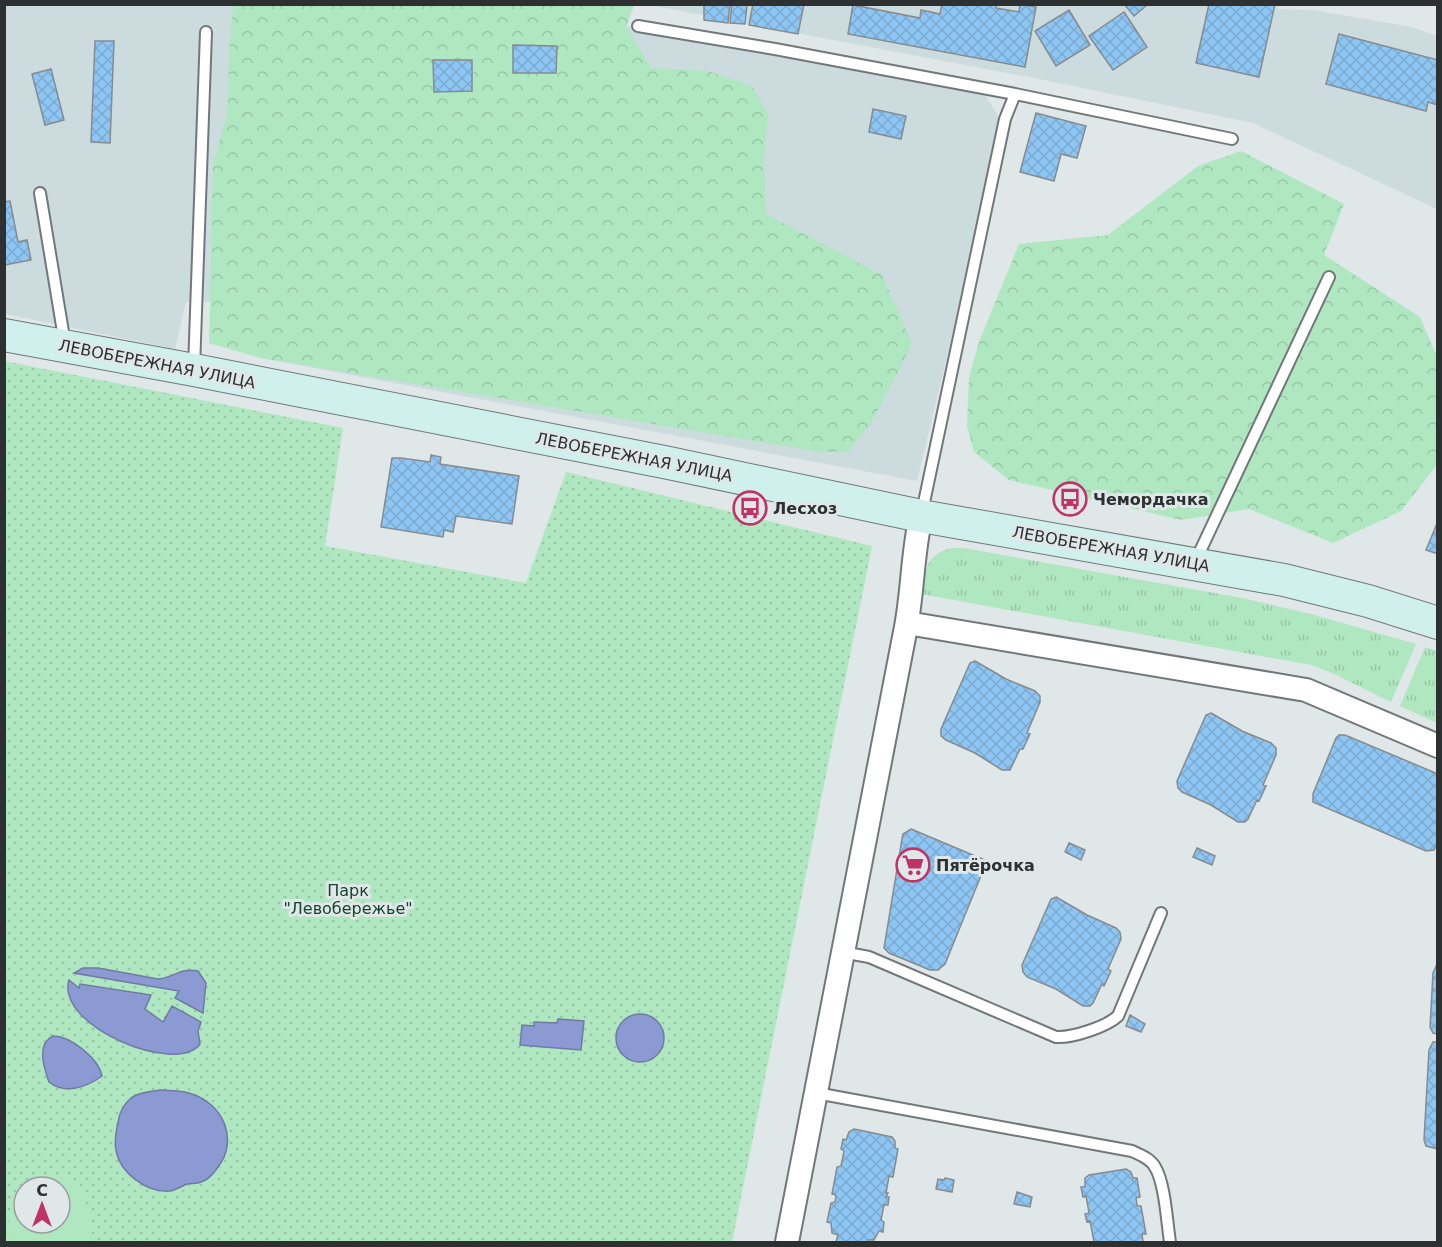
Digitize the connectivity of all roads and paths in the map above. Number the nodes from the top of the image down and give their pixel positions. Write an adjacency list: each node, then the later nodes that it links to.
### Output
1 (638, 26): 3 (lane)
2 (206, 32): 9 (lane)
3 (1015, 94): 4 (lane); 10 (lane)
4 (1232, 139)
5 (40, 194): 8 (lane)
6 (1329, 277): 11 (lane)
7 (4, 335): 8 (main road, ЛЕВОБЕРЕЖНАЯ УЛИЦА)
8 (66, 346): 9 (main road, ЛЕВОБЕРЕЖНАЯ УЛИЦА)
9 (194, 370): 10 (main road, ЛЕВОБЕРЕЖНАЯ УЛИЦА)
10 (921, 516): 11 (main road, ЛЕВОБЕРЕЖНАЯ УЛИЦА); 12 (street)
11 (1194, 563): 13 (main road, ЛЕВОБЕРЕЖНАЯ УЛИЦА)
12 (907, 623): 14 (street); 16 (street)
13 (1437, 623)
14 (1437, 746)
15 (1161, 914): 16 (lane)
16 (841, 952): 17 (street)
17 (816, 1093): 18 (street); 19 (lane)
18 (787, 1242)
19 (1170, 1242)

